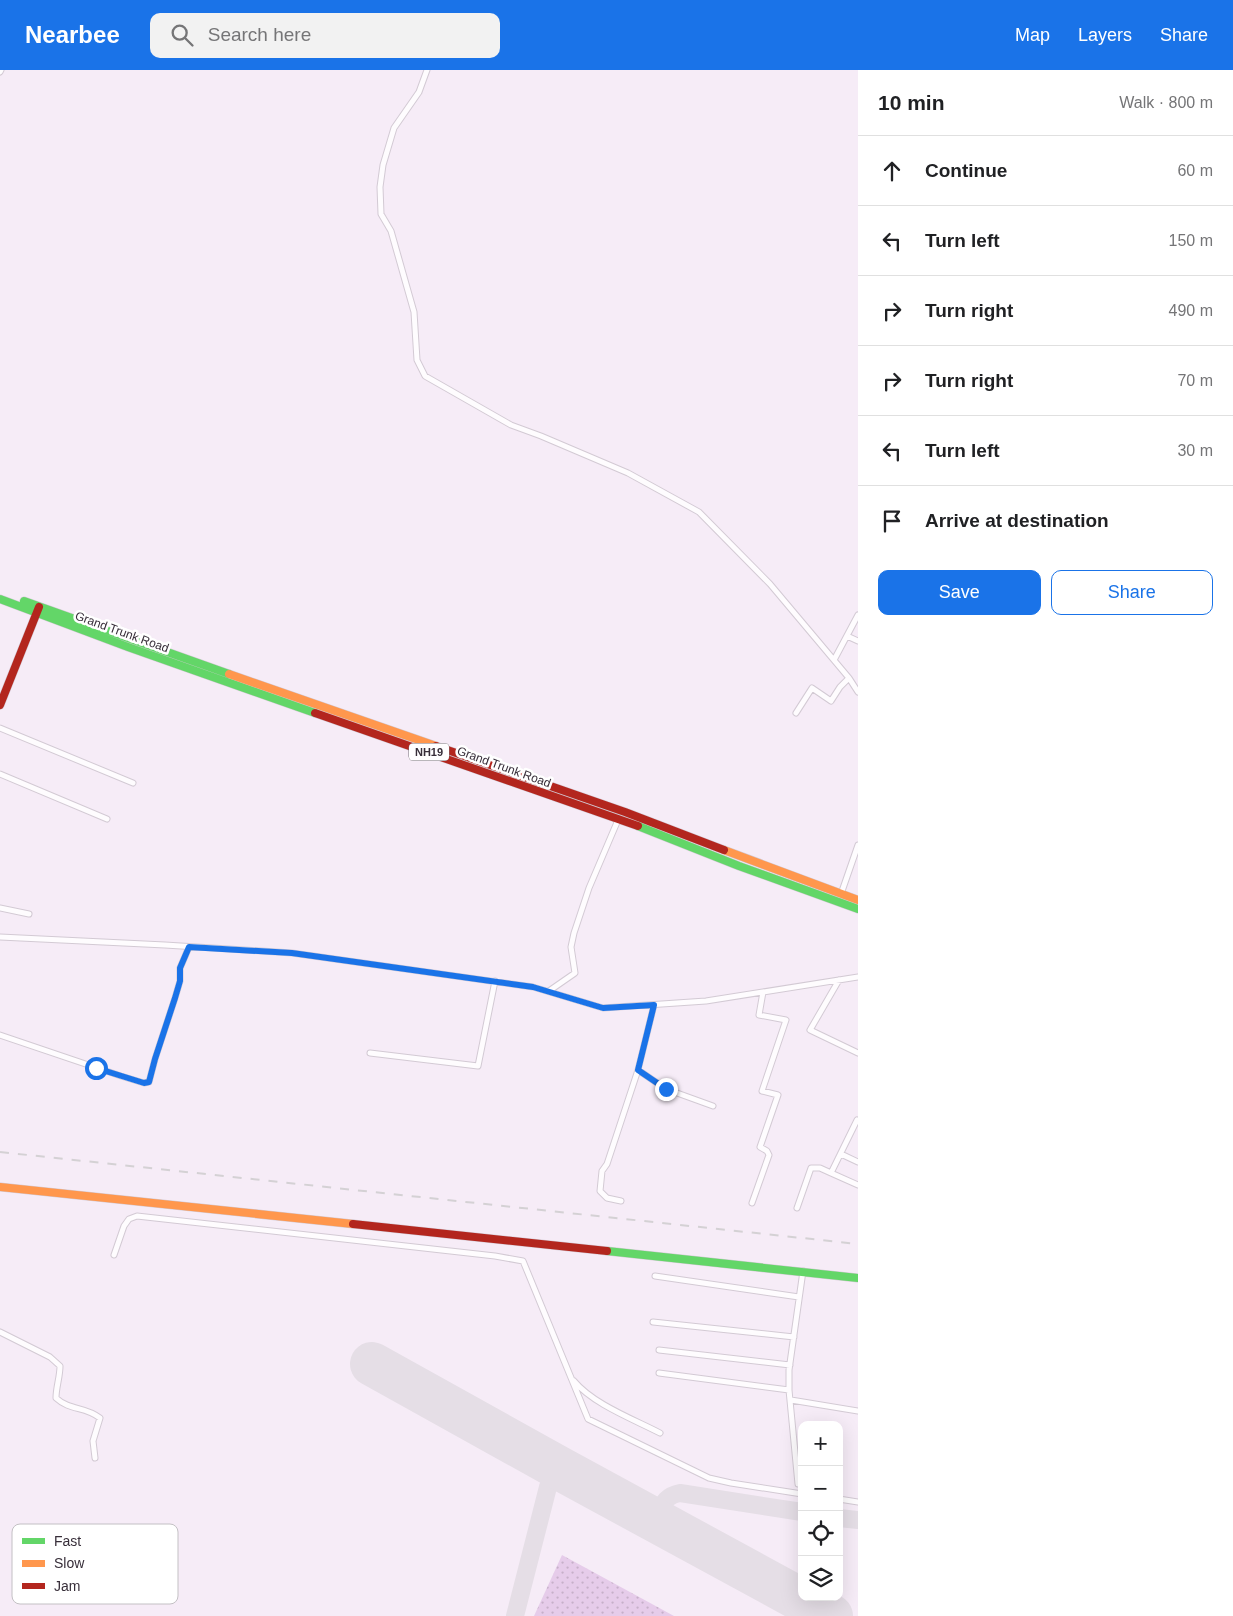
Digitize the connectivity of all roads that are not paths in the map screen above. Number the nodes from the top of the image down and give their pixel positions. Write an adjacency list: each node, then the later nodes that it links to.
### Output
1 (427, 70): 8 (street)
2 (0, 592): 4 (main road, Grand Trunk Road / NH19)
3 (0, 599): 4 (main road, Grand Trunk Road / NH19)
4 (38, 610): 11 (main road); 17 (main road, Grand Trunk Road / NH19); 19 (main road, Grand Trunk Road / NH19)
5 (858, 615): 6 (street)
6 (847, 636): 7 (street); 8 (street)
7 (858, 641)
8 (834, 660): 9 (street)
9 (849, 678): 10 (street); 12 (street)
10 (858, 692)
11 (0, 705)
12 (796, 713)
13 (0, 728): 15 (street)
14 (0, 774): 16 (street)
15 (133, 783)
16 (107, 819)
17 (619, 819): 22 (main road, Grand Trunk Road / NH19); 29 (street)
18 (858, 845): 19 (street)
19 (841, 894): 20 (main road, Grand Trunk Road / NH19)
20 (858, 900)
21 (0, 908): 23 (street)
22 (858, 908)
23 (29, 914)
24 (0, 937): 25 (street)
25 (189, 947): 28 (street); 32 (street)
26 (858, 978): 27 (street)
27 (839, 980): 30 (street); 34 (street)
28 (495, 981): 29 (street); 33 (street)
29 (548, 992): 31 (street)
30 (763, 992): 31 (street); 44 (street)
31 (654, 1005): 35 (street)
32 (0, 1035)
33 (370, 1053)
34 (858, 1053)
35 (638, 1070): 36 (street); 43 (street)
36 (714, 1106)
37 (858, 1121): 38 (street)
38 (841, 1154): 39 (street); 40 (street)
39 (858, 1162)
40 (831, 1173): 41 (street); 45 (street)
41 (858, 1185)
42 (0, 1187): 47 (main road)
43 (621, 1201)
44 (752, 1203)
45 (797, 1208)
46 (114, 1255): 57 (street)
47 (803, 1271): 49 (main road); 50 (street)
48 (656, 1276): 50 (street)
49 (858, 1278)
50 (799, 1297): 53 (street)
51 (653, 1322): 53 (street)
52 (0, 1332): 62 (street)
53 (794, 1337): 55 (street)
54 (659, 1350): 55 (street)
55 (790, 1364): 58 (street)
56 (658, 1373): 58 (street)
57 (570, 1377): 61 (street); 64 (street)
58 (789, 1390): 59 (street)
59 (791, 1400): 60 (street); 63 (street)
60 (858, 1412)
61 (660, 1433)
62 (95, 1458)
63 (798, 1484)
64 (798, 1493)
65 (843, 1500): 66 (street)
66 (858, 1502)

